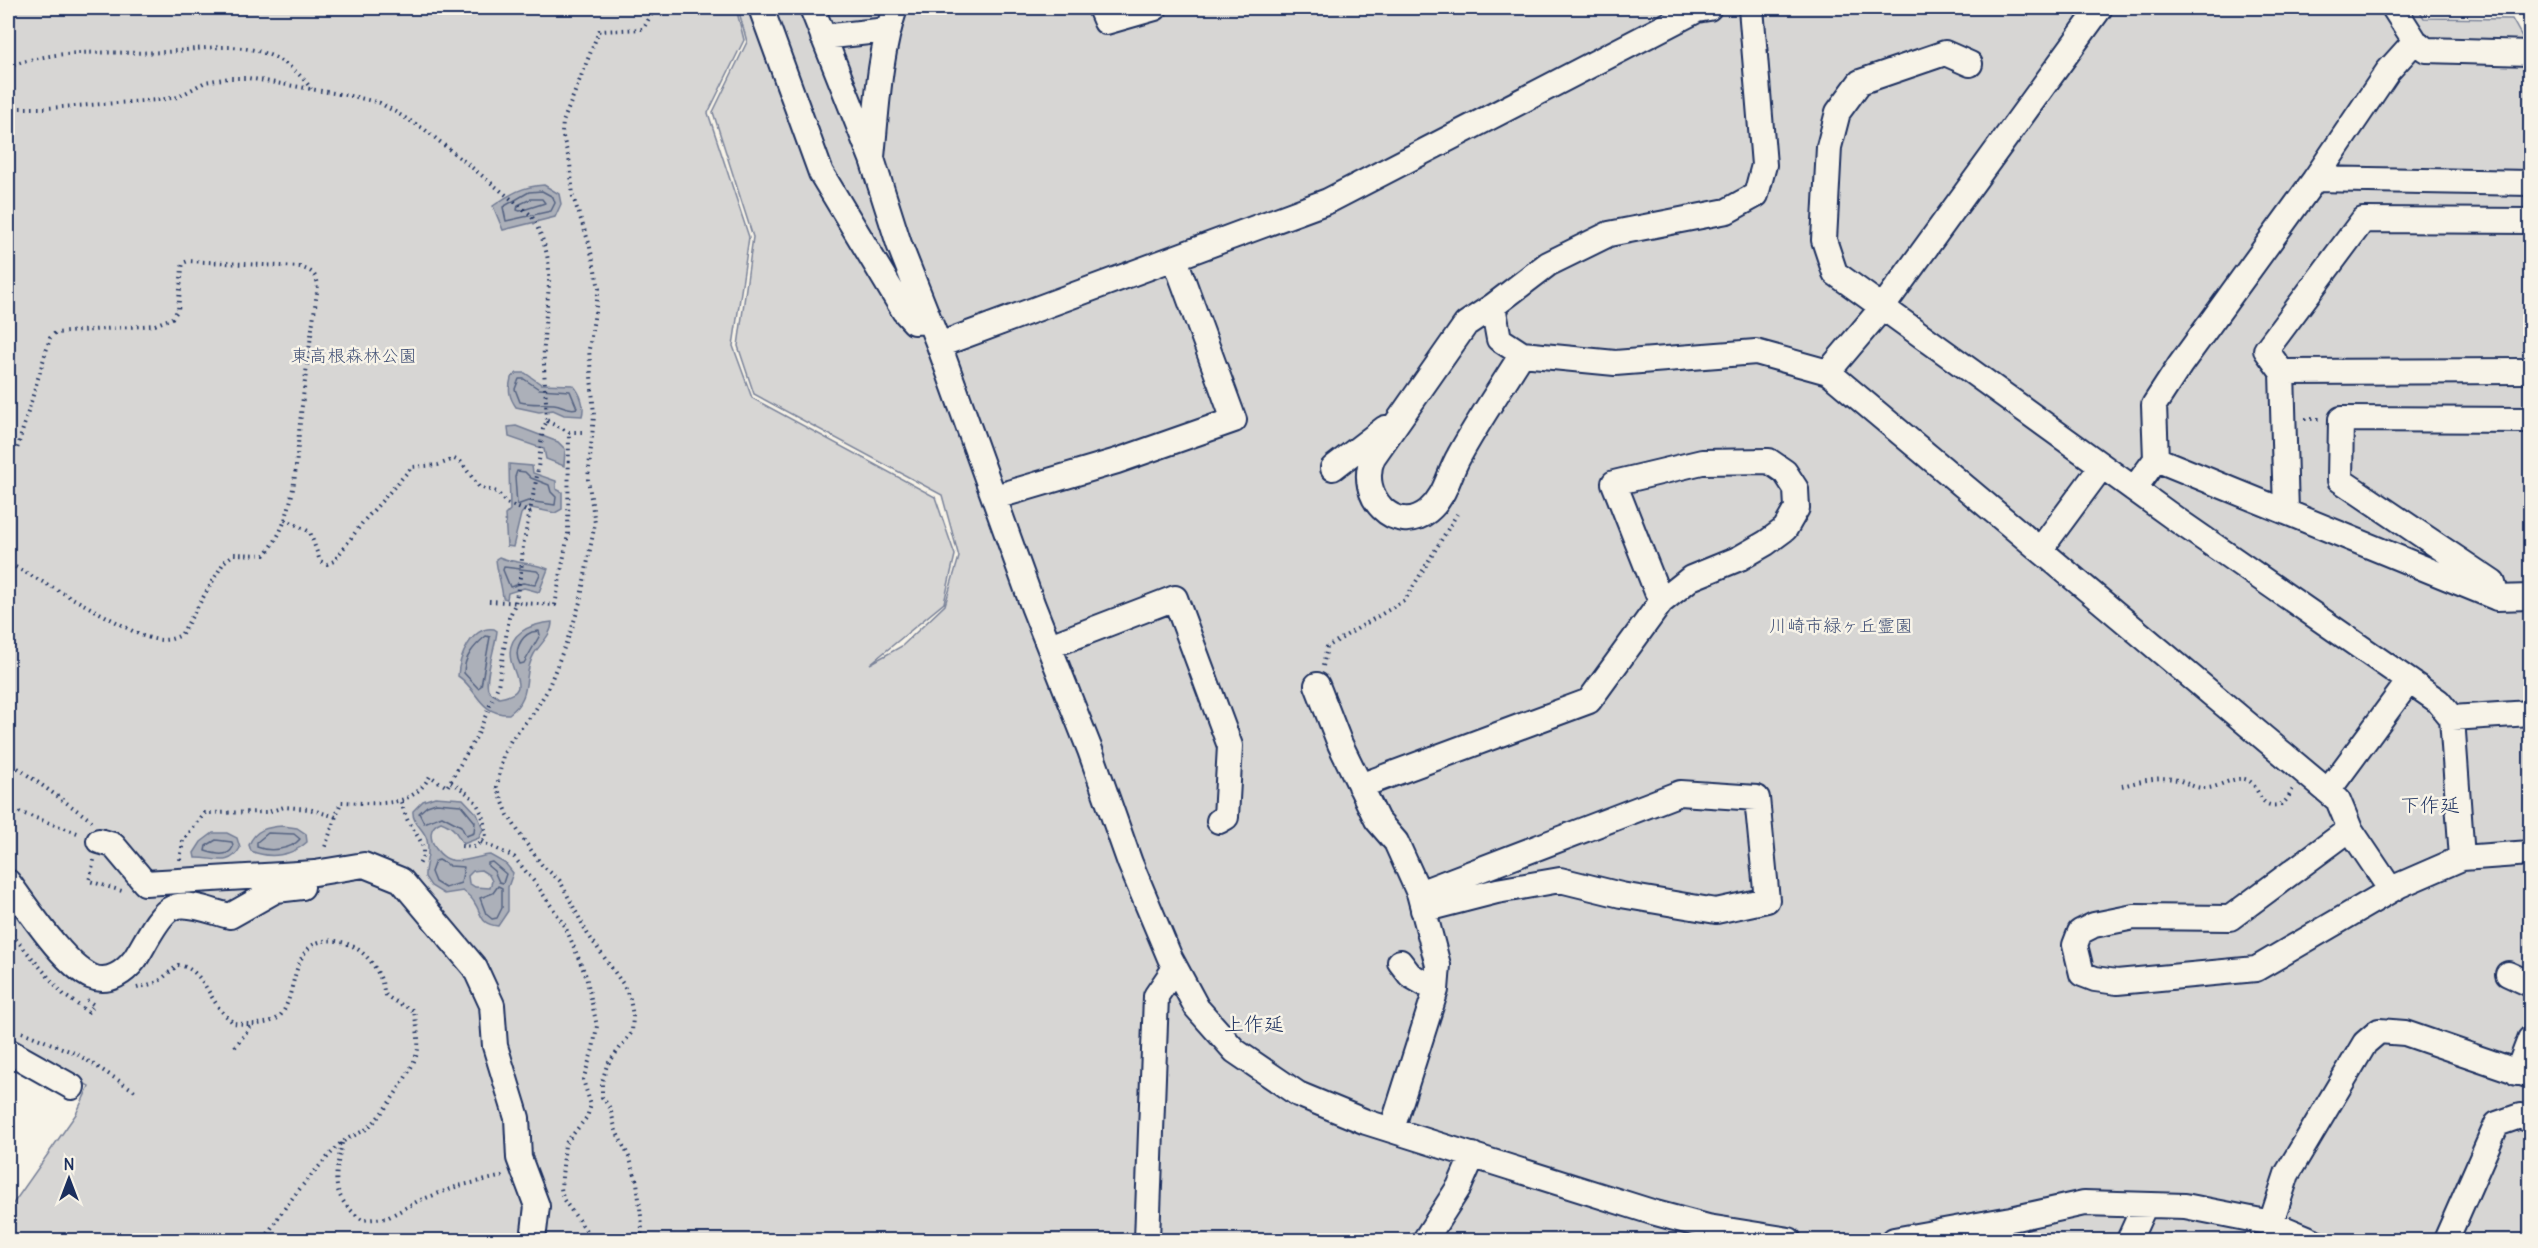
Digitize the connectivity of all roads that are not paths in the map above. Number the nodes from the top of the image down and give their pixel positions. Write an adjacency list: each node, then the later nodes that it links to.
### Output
1 (761, 8): 22 (street)
2 (812, 8): 11 (street)
3 (895, 8): 10 (street)
4 (1100, 8): 5 (street)
5 (1155, 8)
6 (1709, 8): 19 (street)
7 (1751, 8): 20 (street)
8 (2100, 8): 21 (street)
9 (2394, 8): 12 (street)
10 (887, 30): 11 (street); 15 (street)
11 (823, 37): 15 (street)
12 (2415, 42): 13 (street); 16 (street)
13 (2530, 53)
14 (1970, 64): 21 (street)
15 (872, 159): 22 (street)
16 (2315, 179): 17 (street); 32 (street)
17 (2530, 183)
18 (2530, 221): 29 (street)
19 (1175, 259): 25 (street); 36 (street)
20 (1493, 306): 23 (street); 24 (street)
21 (1882, 308): 28 (street); 33 (street)
22 (929, 321): 25 (street)
23 (1466, 324): 24 (street); 30 (street)
24 (1499, 339): 26 (street)
25 (939, 345): 36 (street)
26 (1522, 354): 28 (street); 30 (street)
27 (2530, 371): 29 (street)
28 (1828, 372): 38 (street)
29 (2282, 372): 37 (street)
30 (1404, 414): 34 (street)
31 (2530, 420): 39 (street)
32 (2156, 459): 35 (street); 37 (street)
33 (2102, 466): 35 (street); 38 (street)
34 (1333, 468)
35 (2134, 489): 43 (street)
36 (995, 497): 42 (street)
37 (2286, 512): 39 (street)
38 (2040, 550): 48 (street)
39 (2497, 597): 40 (street)
40 (2530, 597)
41 (1661, 602): 41 (street); 47 (street)
42 (1050, 646): 49 (street); 59 (street)
43 (2409, 681): 46 (street); 48 (street)
44 (1317, 685): 47 (street)
45 (2530, 713): 46 (street)
46 (2452, 718): 53 (street)
47 (1360, 786): 57 (street)
48 (2328, 791): 50 (street)
49 (1219, 820)
50 (2350, 829): 56 (street); 56 (street)
51 (99, 841): 54 (street)
52 (2530, 853): 53 (street)
53 (2462, 858): 56 (street)
54 (315, 873): 55 (street); 72 (street)
55 (8, 882)
56 (2391, 890)
57 (1421, 901): 57 (street); 62 (street)
58 (1400, 962): 62 (street)
59 (1175, 968): 68 (street); 73 (street)
60 (2508, 974): 61 (street)
61 (2530, 984)
62 (1436, 990): 68 (street)
63 (2530, 1039): 65 (street)
64 (12, 1040): 66 (street)
65 (2524, 1075): 71 (street)
66 (72, 1087)
67 (2530, 1120): 79 (street)
68 (1392, 1129): 69 (street)
69 (1473, 1155): 74 (street); 75 (street)
70 (2145, 1205): 71 (street); 76 (street); 77 (street)
71 (2271, 1223): 78 (street)
72 (533, 1240)
73 (1147, 1240)
74 (1425, 1240)
75 (1789, 1240)
76 (1894, 1240)
77 (2129, 1240)
78 (2312, 1240)
79 (2446, 1240)

